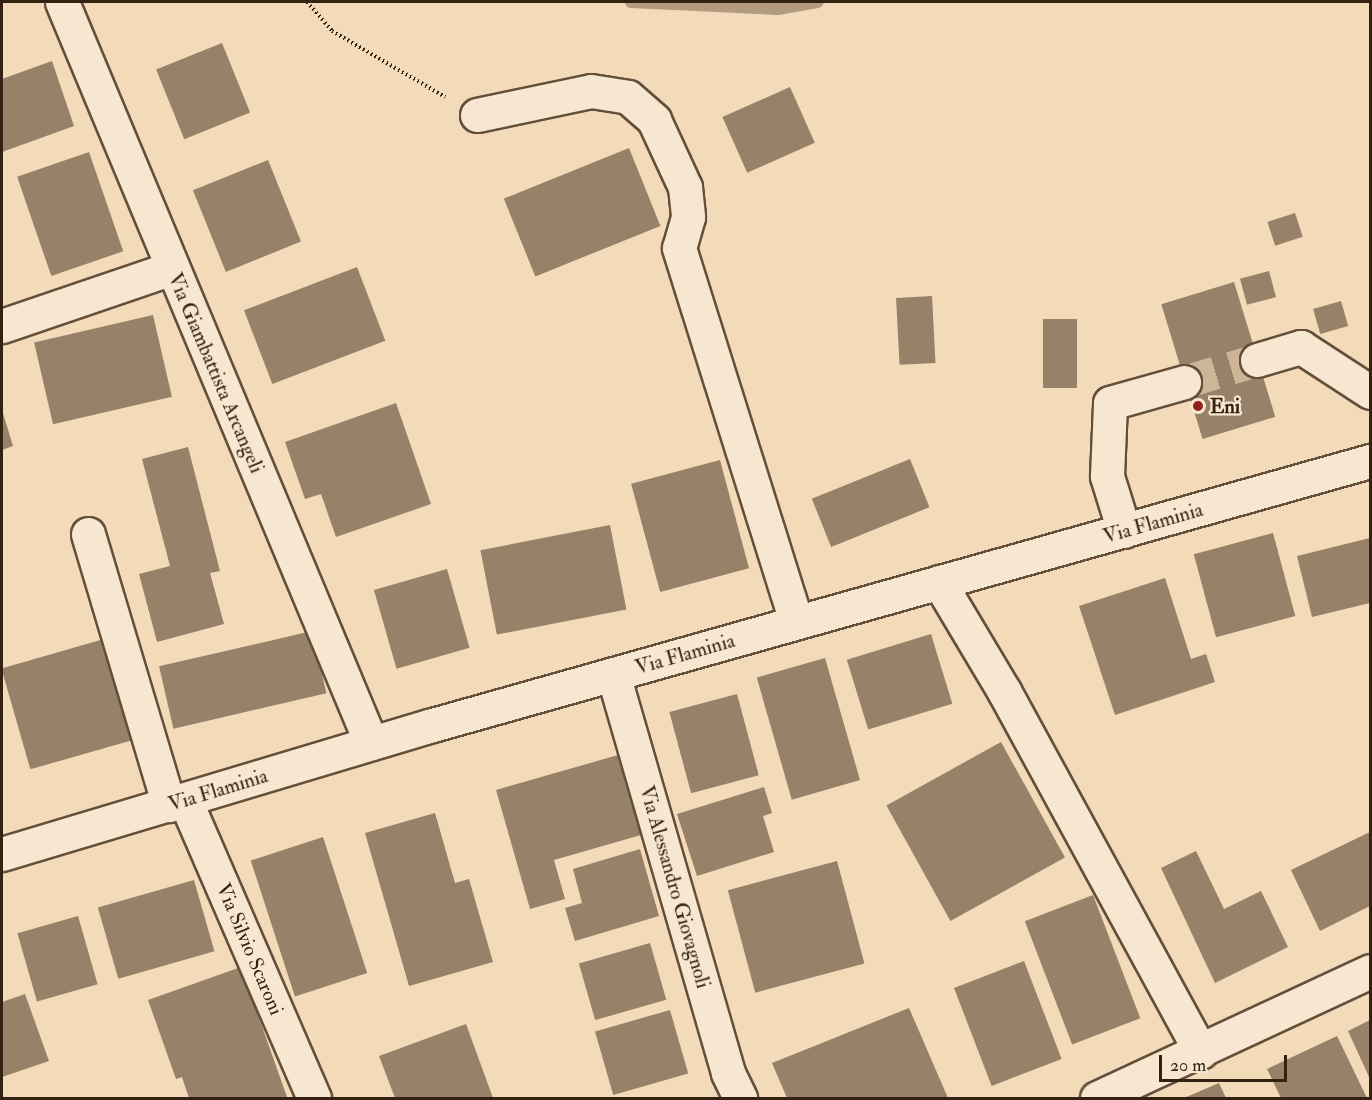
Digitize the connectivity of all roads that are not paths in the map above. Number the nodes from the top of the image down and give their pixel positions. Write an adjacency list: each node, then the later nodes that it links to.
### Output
1 (62, 2): 3 (street, Via Giambattista Arcangeli)
2 (477, 115): 12 (street)
3 (172, 268): 4 (street); 14 (street, Via Giambattista Arcangeli)
4 (2, 326)
5 (1257, 360): 7 (street)
6 (1184, 382): 9 (street)
7 (1371, 392)
8 (1371, 461): 9 (street, Via Flaminia)
9 (1124, 531): 11 (street, Via Flaminia)
10 (88, 534): 15 (street, Via Silvio Scaroni)
11 (939, 582): 12 (street, Via Flaminia); 18 (street)
12 (796, 622): 13 (street, Via Flaminia)
13 (613, 675): 14 (street, Via Flaminia); 20 (street, Via Alessandro Giovagnoli)
14 (371, 743): 15 (street, Via Flaminia)
15 (177, 802): 16 (street, Via Flaminia); 19 (street, Via Silvio Scaroni)
16 (2, 854)
17 (1371, 971): 18 (street)
18 (1201, 1052): 21 (street)
19 (314, 1098)
20 (740, 1098)
21 (1097, 1098)

